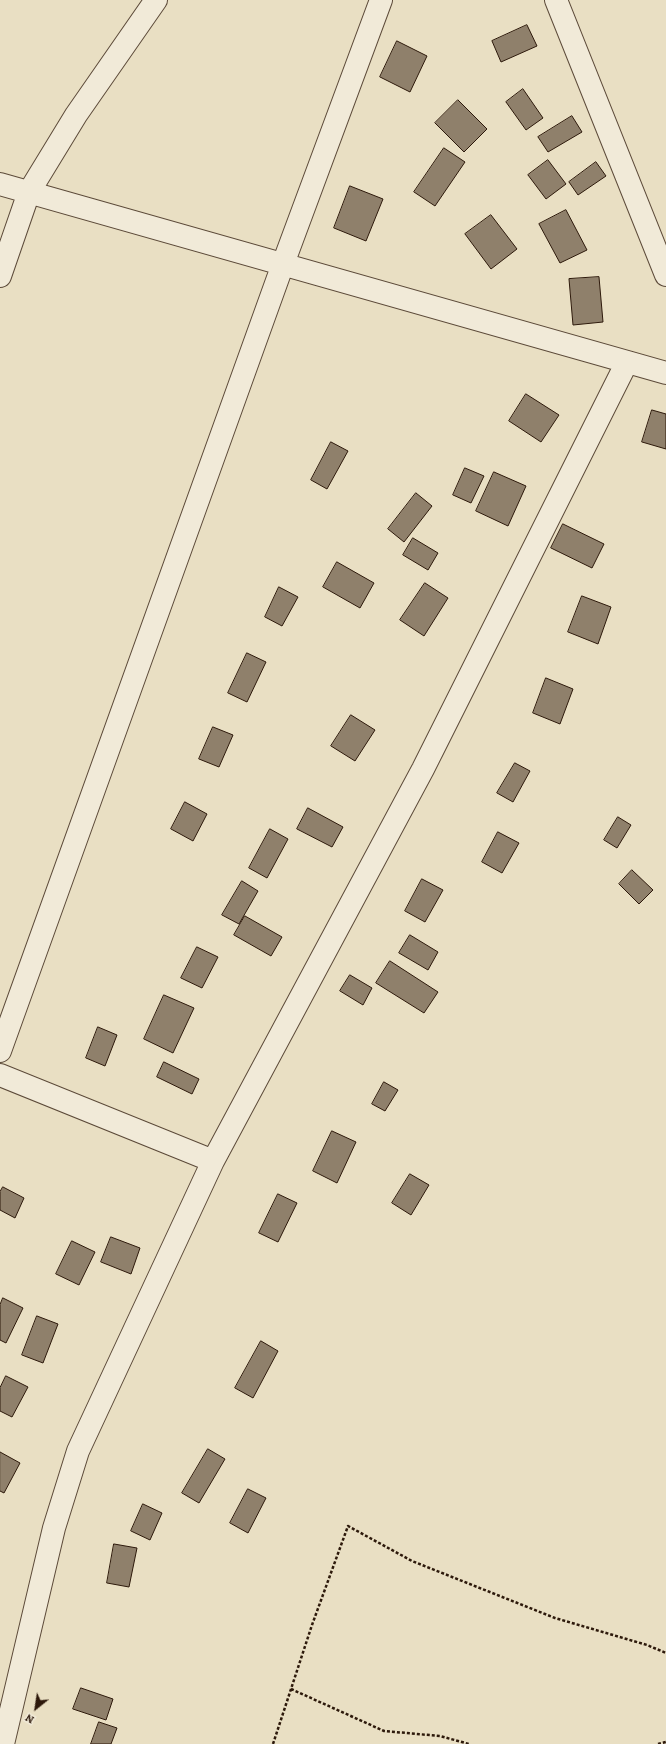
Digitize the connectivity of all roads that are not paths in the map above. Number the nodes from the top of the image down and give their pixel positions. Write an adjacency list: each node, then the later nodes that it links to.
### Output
1 (156, 0): 5 (street)
2 (381, 0): 6 (street)
3 (556, 0): 7 (street)
4 (0, 184): 5 (street)
5 (29, 192): 6 (street); 8 (street)
6 (283, 264): 9 (street); 11 (street)
7 (666, 275)
8 (0, 276)
9 (627, 362): 10 (street); 13 (street)
10 (666, 373)
11 (0, 1051)
12 (0, 1075): 13 (street)
13 (213, 1161): 14 (street)
14 (3, 1744)

